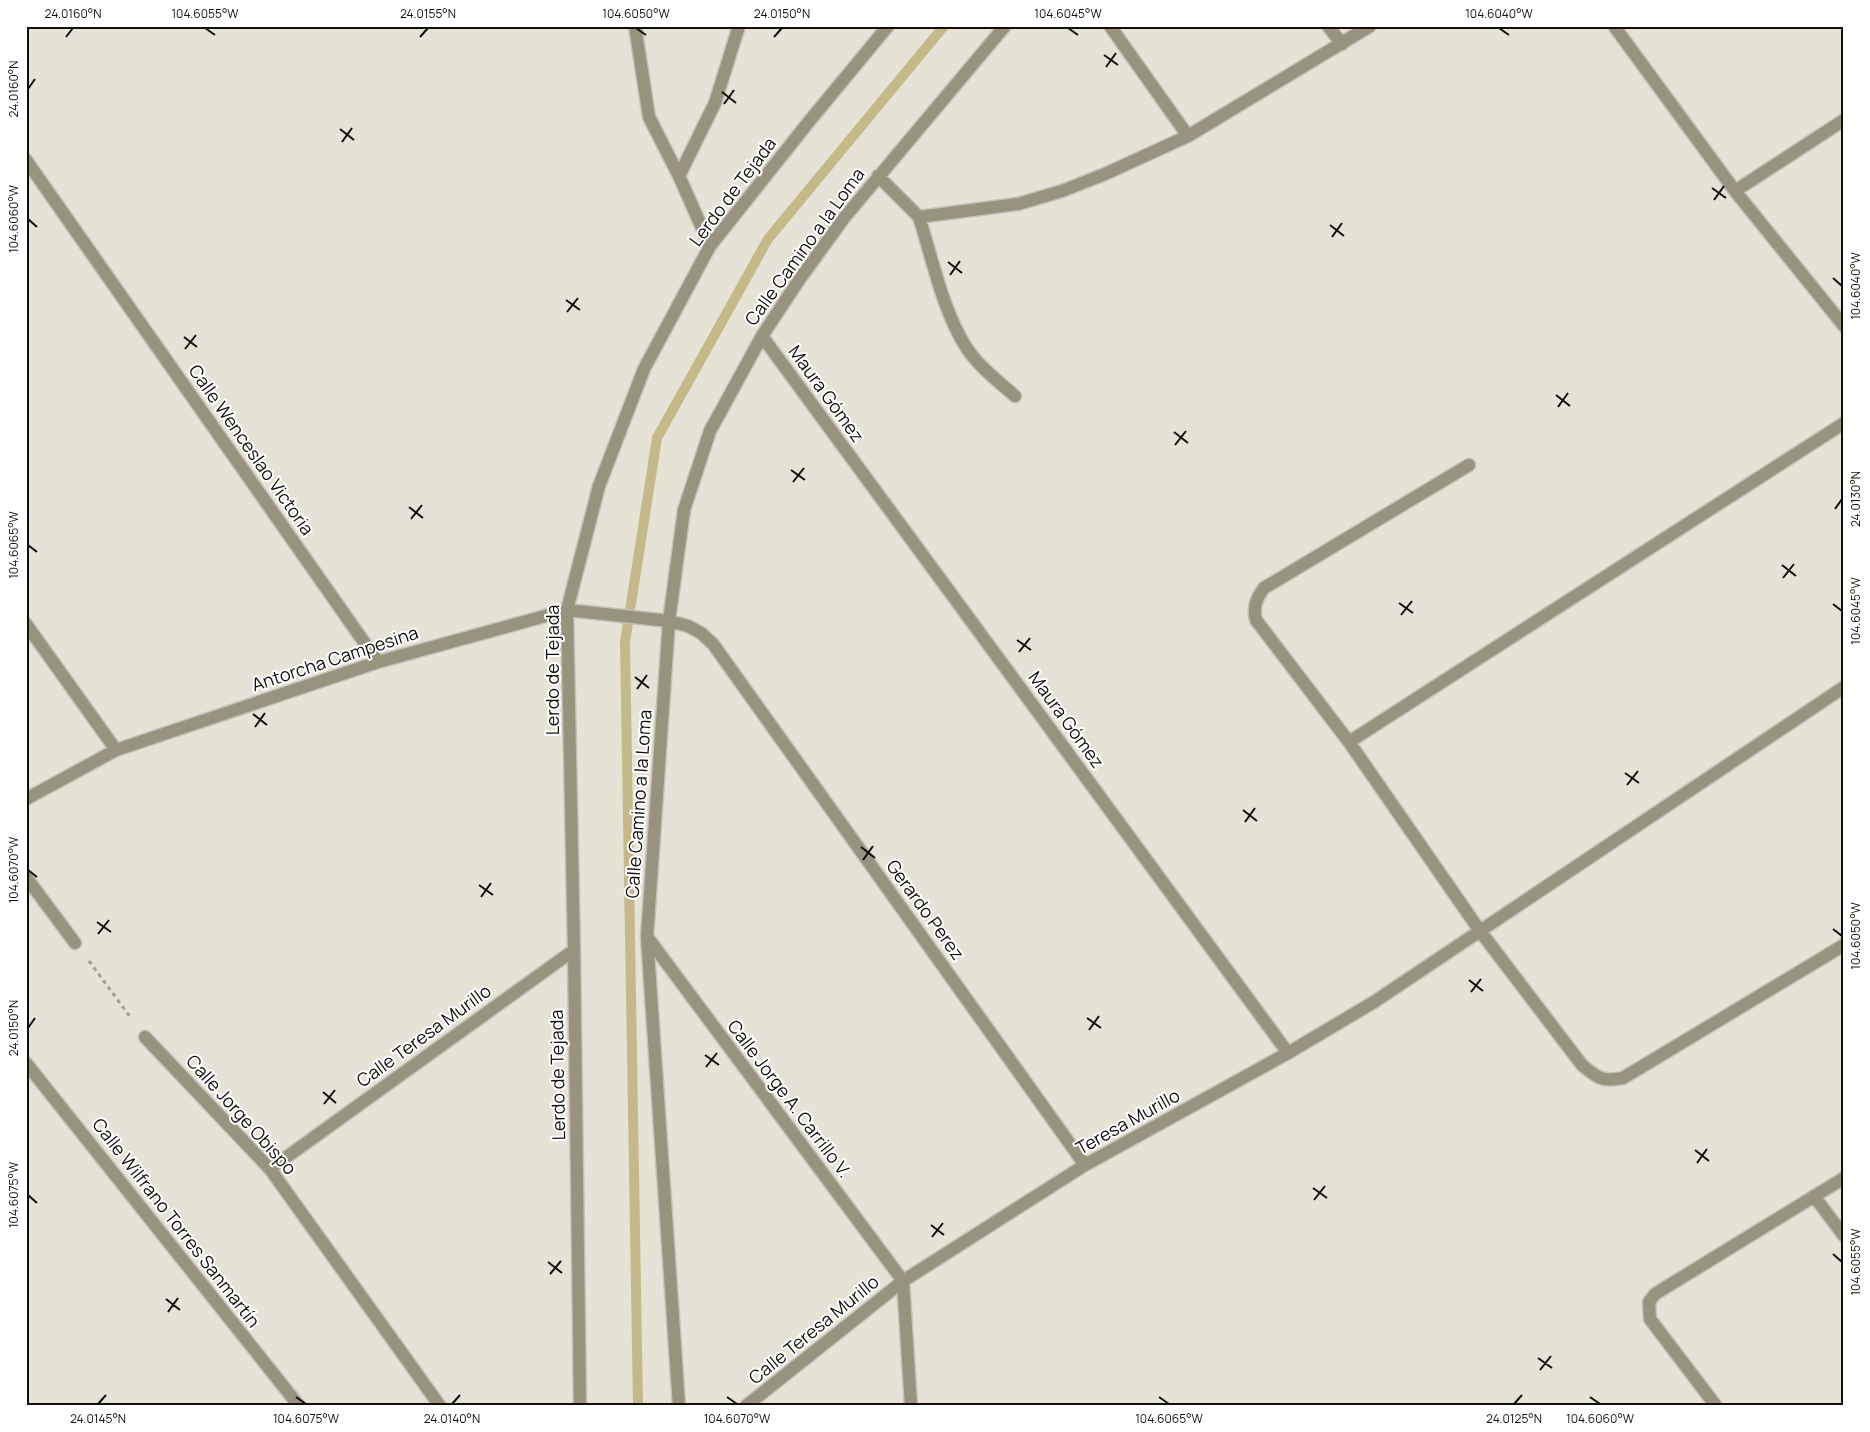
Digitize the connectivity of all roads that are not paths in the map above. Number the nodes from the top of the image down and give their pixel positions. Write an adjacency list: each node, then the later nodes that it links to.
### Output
1 (635, 26): 13 (street)
2 (739, 26): 13 (street)
3 (888, 26): 17 (street, Lerdo de Tejada)
4 (1005, 26): 14 (street, Calle Camino a la Loma)
5 (1110, 26): 11 (street)
6 (1328, 26): 9 (street)
7 (1370, 26): 9 (street)
8 (1614, 26): 15 (street)
9 (1342, 44): 11 (street)
10 (1844, 120): 15 (street)
11 (1188, 136): 16 (street)
12 (26, 160): 26 (street, Calle Wenceslao Victoria)
13 (679, 176): 17 (street)
14 (878, 176): 16 (street); 19 (street, Calle Camino a la Loma)
15 (1735, 191): 18 (street)
16 (919, 217): 20 (street)
17 (710, 246): 23 (street, Lerdo de Tejada)
18 (1844, 326)
19 (762, 336): 24 (street, Calle Camino a la Loma); 38 (street, Maura Gómez)
20 (1015, 396)
21 (1844, 423): 28 (street)
22 (1469, 464): 28 (street)
23 (567, 610): 24 (street, Antorcha Campesina); 26 (street, Antorcha Campesina); 36 (street, Lerdo de Tejada)
24 (669, 621): 33 (street, Calle Camino a la Loma); 40 (street, Gerardo Perez)
25 (26, 624): 29 (street)
26 (378, 662): 29 (street, Antorcha Campesina)
27 (1844, 687): 32 (street, Teresa Murillo)
28 (1349, 742): 32 (street)
29 (116, 750): 30 (street, Antorcha Campesina)
30 (26, 799)
31 (26, 877): 34 (street)
32 (1480, 931): 35 (street); 38 (street, Teresa Murillo)
33 (647, 937): 45 (street, Calle Jorge A. Carrillo V.); 49 (street, Calle Camino a la Loma)
34 (75, 943)
35 (1844, 945)
36 (574, 950): 41 (street, Calle Teresa Murillo); 48 (street, Lerdo de Tejada)
37 (145, 1037): 41 (street, Calle Jorge Obispo)
38 (1288, 1053): 40 (street, Teresa Murillo)
39 (26, 1063): 46 (street, Calle Wilfrano Torres Sanmartín)
40 (1085, 1165): 45 (street, Teresa Murillo)
41 (270, 1169): 47 (street, Calle Jorge Obispo)
42 (1844, 1178): 43 (street)
43 (1814, 1196): 44 (street); 52 (street)
44 (1844, 1236)
45 (903, 1281): 50 (street, Calle Teresa Murillo); 51 (street)
46 (299, 1406)
47 (440, 1406)
48 (580, 1406)
49 (679, 1406)
50 (746, 1406)
51 (911, 1406)
52 (1716, 1406)

